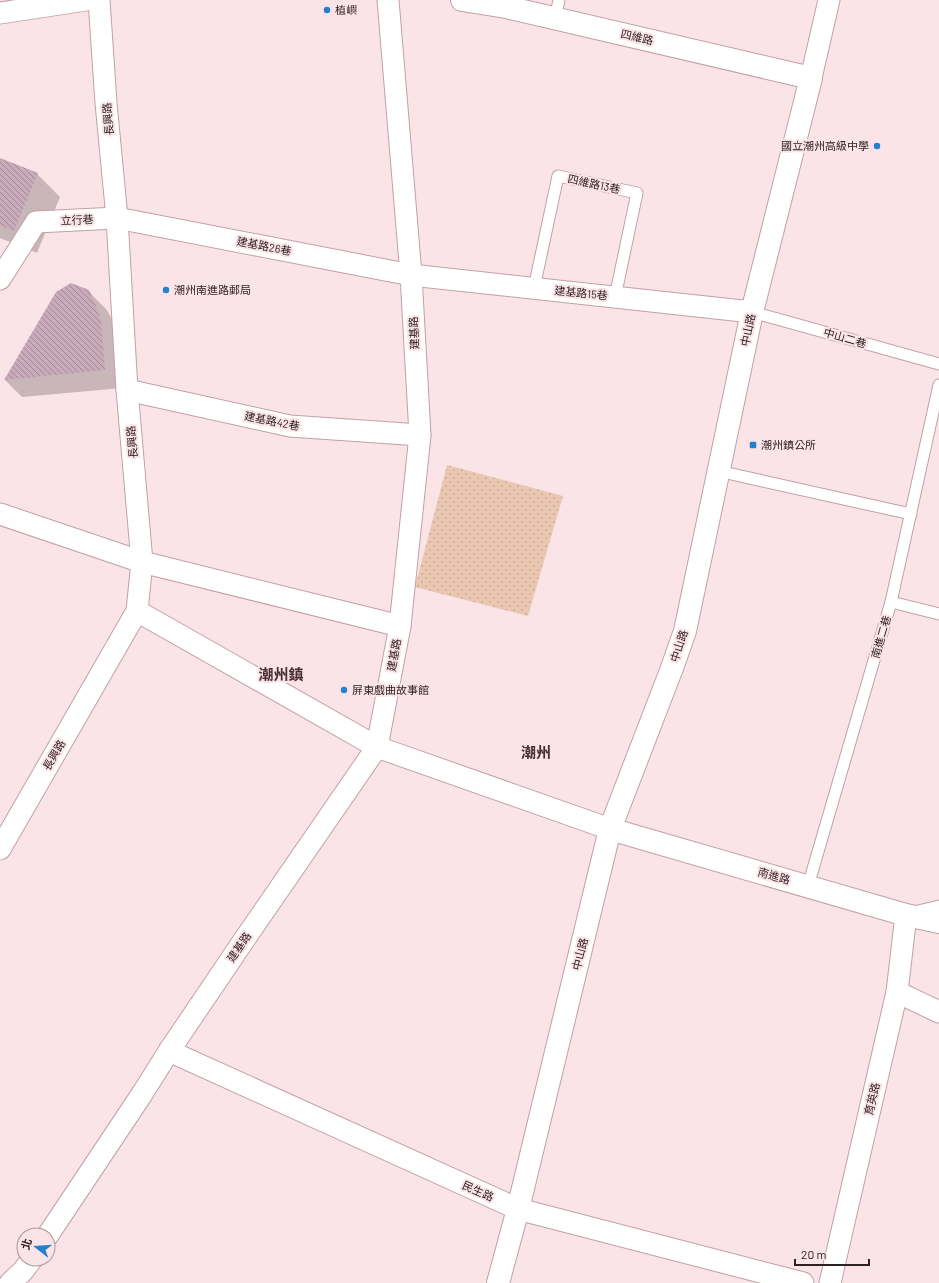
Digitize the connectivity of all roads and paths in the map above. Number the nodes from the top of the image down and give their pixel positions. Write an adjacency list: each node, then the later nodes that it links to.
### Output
1 (86, 0): 7 (street)
2 (99, 0): 9 (street, 長興路)
3 (388, 0): 10 (street, 建基路)
4 (462, 0): 6 (main road, 四維路)
5 (829, 0): 8 (street, 中山路)
6 (558, 9): 8 (main road, 四維路)
7 (0, 13)
8 (811, 78): 14 (main road, 中山路)
9 (118, 218): 10 (street, 建基路26巷); 11 (street, 立行巷); 17 (street, 長興路)
10 (411, 274): 12 (street, 建基路15巷); 18 (street, 建基路)
11 (0, 279)
12 (534, 288): 13 (street, 建基路15巷); 13 (lane, 四維路13巷)
13 (615, 297): 14 (street, 建基路15巷)
14 (752, 312): 15 (lane, 中山二巷); 19 (main road, 中山路)
15 (939, 364)
16 (939, 385): 21 (lane, 南進二巷)
17 (127, 390): 18 (street, 建基路42巷); 22 (street, 長興路)
18 (420, 435): 26 (street, 建基路)
19 (718, 471): 21 (lane); 28 (main road, 中山路)
20 (0, 514): 22 (street)
21 (911, 514): 23 (lane, 南進二巷)
22 (142, 562): 24 (street, 長興路); 26 (street)
23 (891, 602): 25 (lane); 30 (lane, 南進二巷)
24 (137, 611): 27 (street); 29 (street, 長興路)
25 (939, 614)
26 (400, 626): 27 (street, 建基路)
27 (377, 747): 28 (street); 36 (street, 建基路)
28 (610, 829): 30 (main road, 南進路); 37 (main road, 中山路)
29 (0, 849)
30 (808, 886): 32 (main road, 南進路)
31 (939, 906): 32 (lane)
32 (906, 915): 33 (main road, 南進路); 34 (street, 育英路)
33 (939, 922)
34 (897, 992): 35 (street); 43 (street, 育英路)
35 (939, 1012)
36 (170, 1050): 37 (street, 民生路); 38 (street, 建基路)
37 (518, 1209): 41 (main road, 中山路); 42 (street, 民生路)
38 (53, 1227)
39 (27, 1267): 40 (street)
40 (10, 1283)
41 (498, 1283)
42 (803, 1283)
43 (830, 1283)

